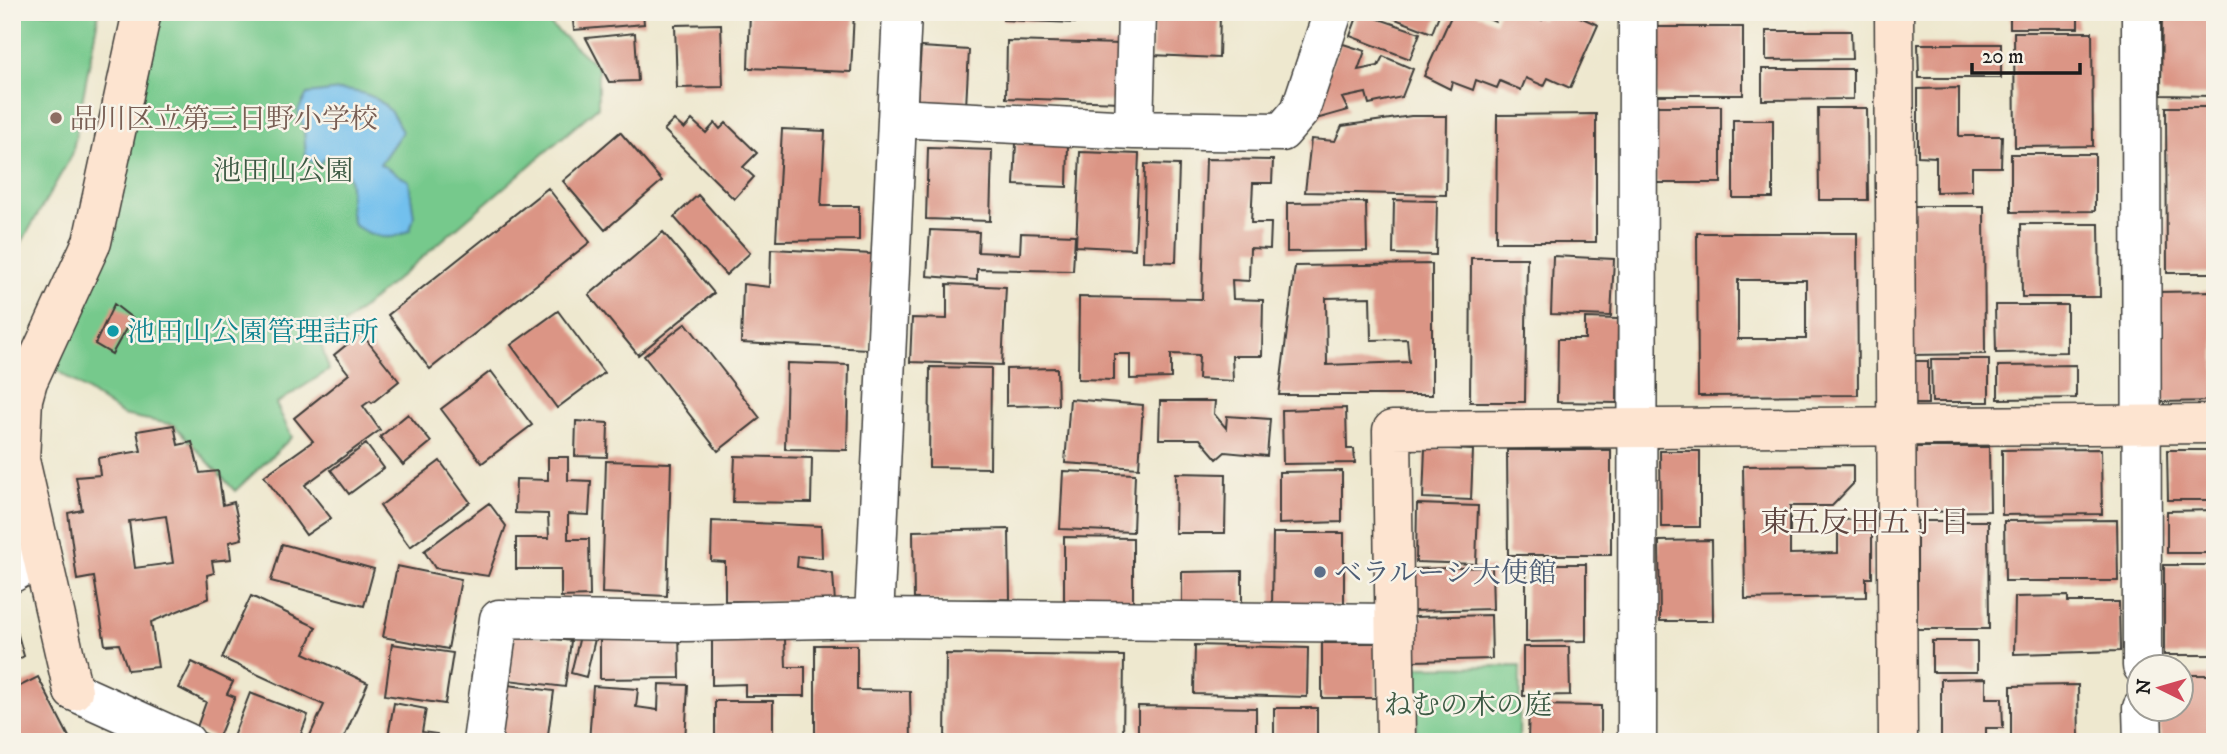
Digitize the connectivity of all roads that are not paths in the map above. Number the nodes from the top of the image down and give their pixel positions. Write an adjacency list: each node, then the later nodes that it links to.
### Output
1 (142, 12): 14 (street)
2 (902, 12): 8 (street)
3 (1138, 12): 9 (street)
4 (1333, 12): 9 (street)
5 (1638, 12): 12 (street)
6 (1894, 12): 13 (street)
7 (2141, 12): 10 (street)
8 (897, 118): 9 (street); 15 (street)
9 (1134, 130)
10 (2141, 423): 11 (street); 13 (street); 17 (street)
11 (2215, 424)
12 (1638, 426): 13 (street); 16 (street); 22 (street)
13 (1898, 428): 23 (street)
14 (27, 565): 19 (street)
15 (874, 618): 16 (street); 20 (street)
16 (1395, 623): 21 (street)
17 (2142, 652)
18 (2142, 722): 24 (street)
19 (186, 742)
20 (482, 742)
21 (1396, 742)
22 (1637, 742)
23 (1898, 742)
24 (2143, 742)

